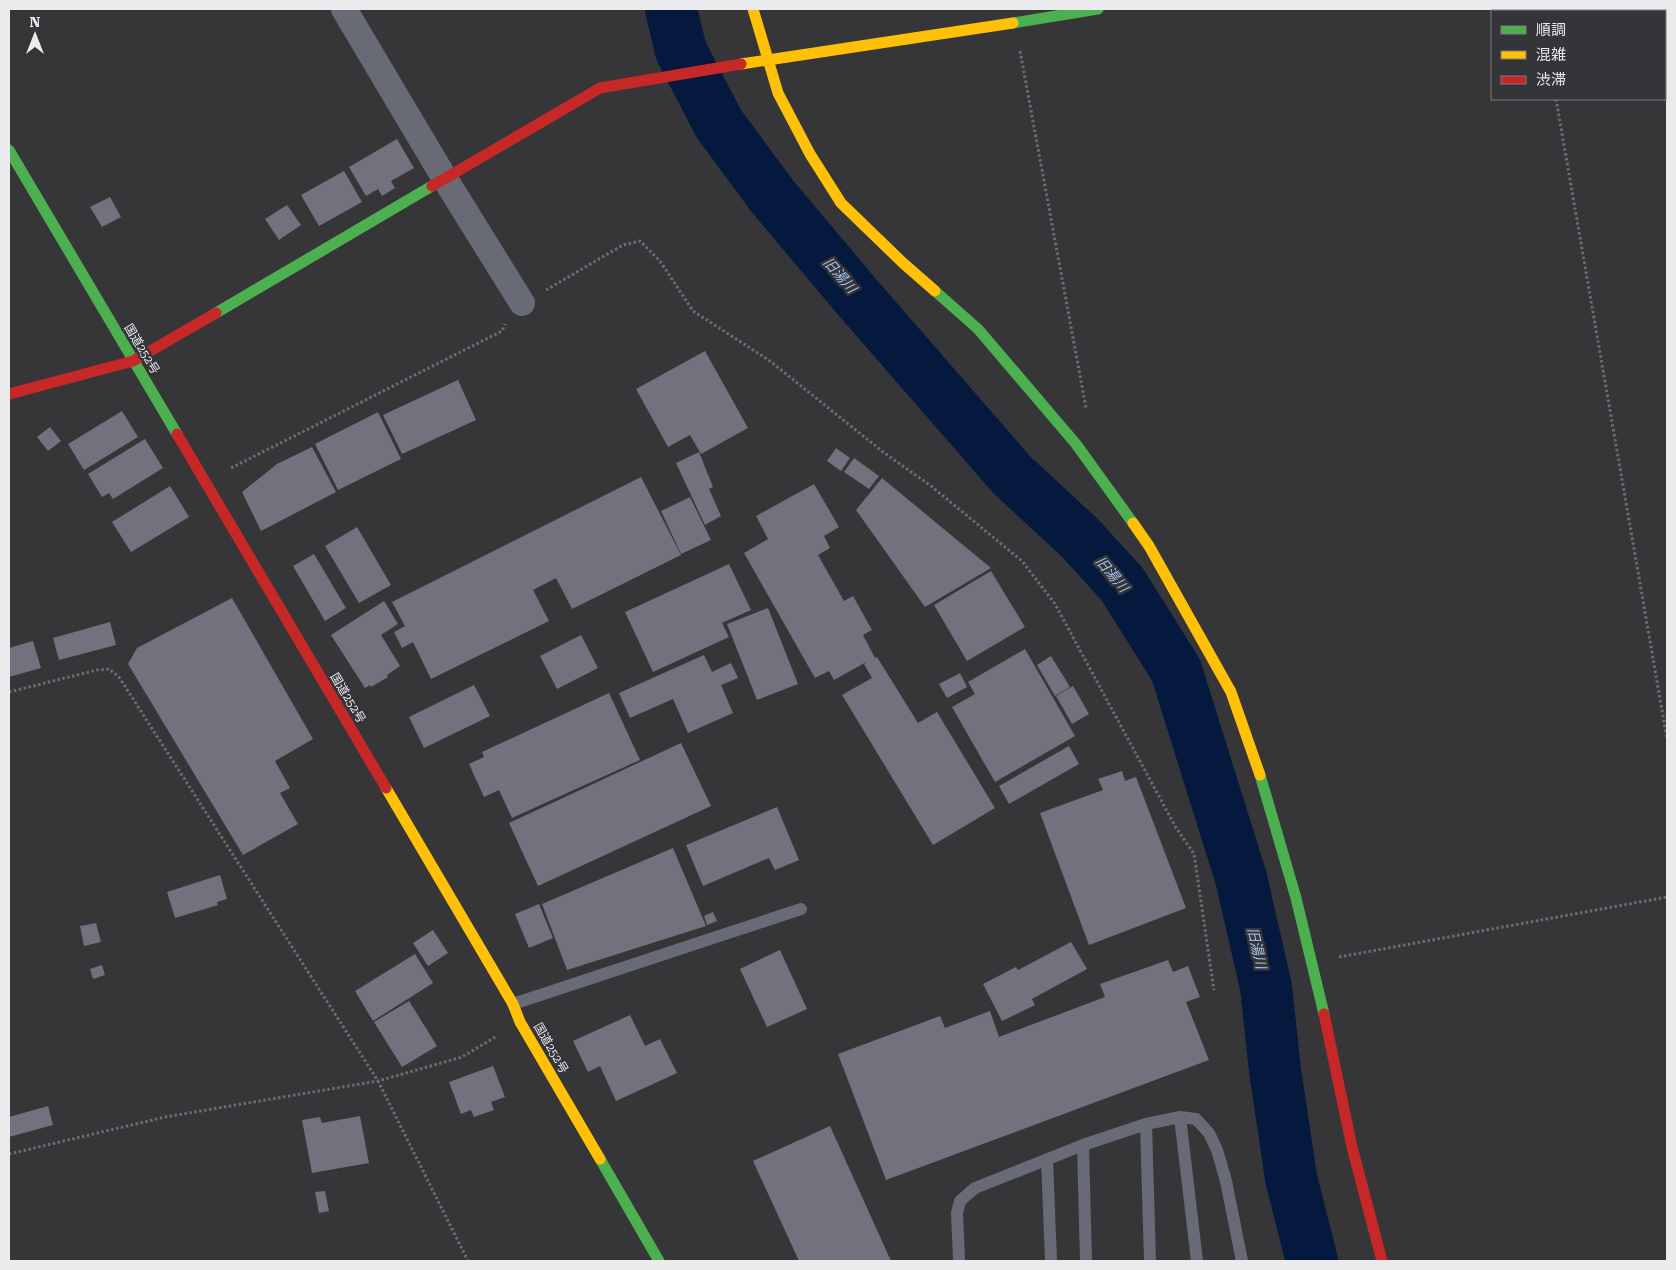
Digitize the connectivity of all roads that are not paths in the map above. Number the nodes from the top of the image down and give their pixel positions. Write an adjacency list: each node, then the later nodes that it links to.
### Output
1 (344, 9): 6 (street)
2 (754, 9): 4 (main road)
3 (1098, 9): 4 (main road)
4 (767, 60): 6 (main road); 23 (main road)
5 (9, 150): 8 (main road, 国道252号)
6 (445, 179): 7 (street); 8 (main road)
7 (522, 303)
8 (133, 361): 9 (main road); 11 (main road, 国道252号)
9 (9, 394)
10 (801, 910): 11 (lane)
11 (513, 1004): 16 (main road, 国道252号)
12 (1180, 1116): 13 (lane); 21 (lane); 22 (lane)
13 (1146, 1124): 14 (lane); 20 (lane)
14 (1083, 1145): 15 (lane); 19 (lane)
15 (1048, 1159): 17 (lane); 18 (lane)
16 (659, 1261)
17 (960, 1261)
18 (1051, 1261)
19 (1086, 1261)
20 (1150, 1261)
21 (1197, 1261)
22 (1242, 1261)
23 (1382, 1261)

